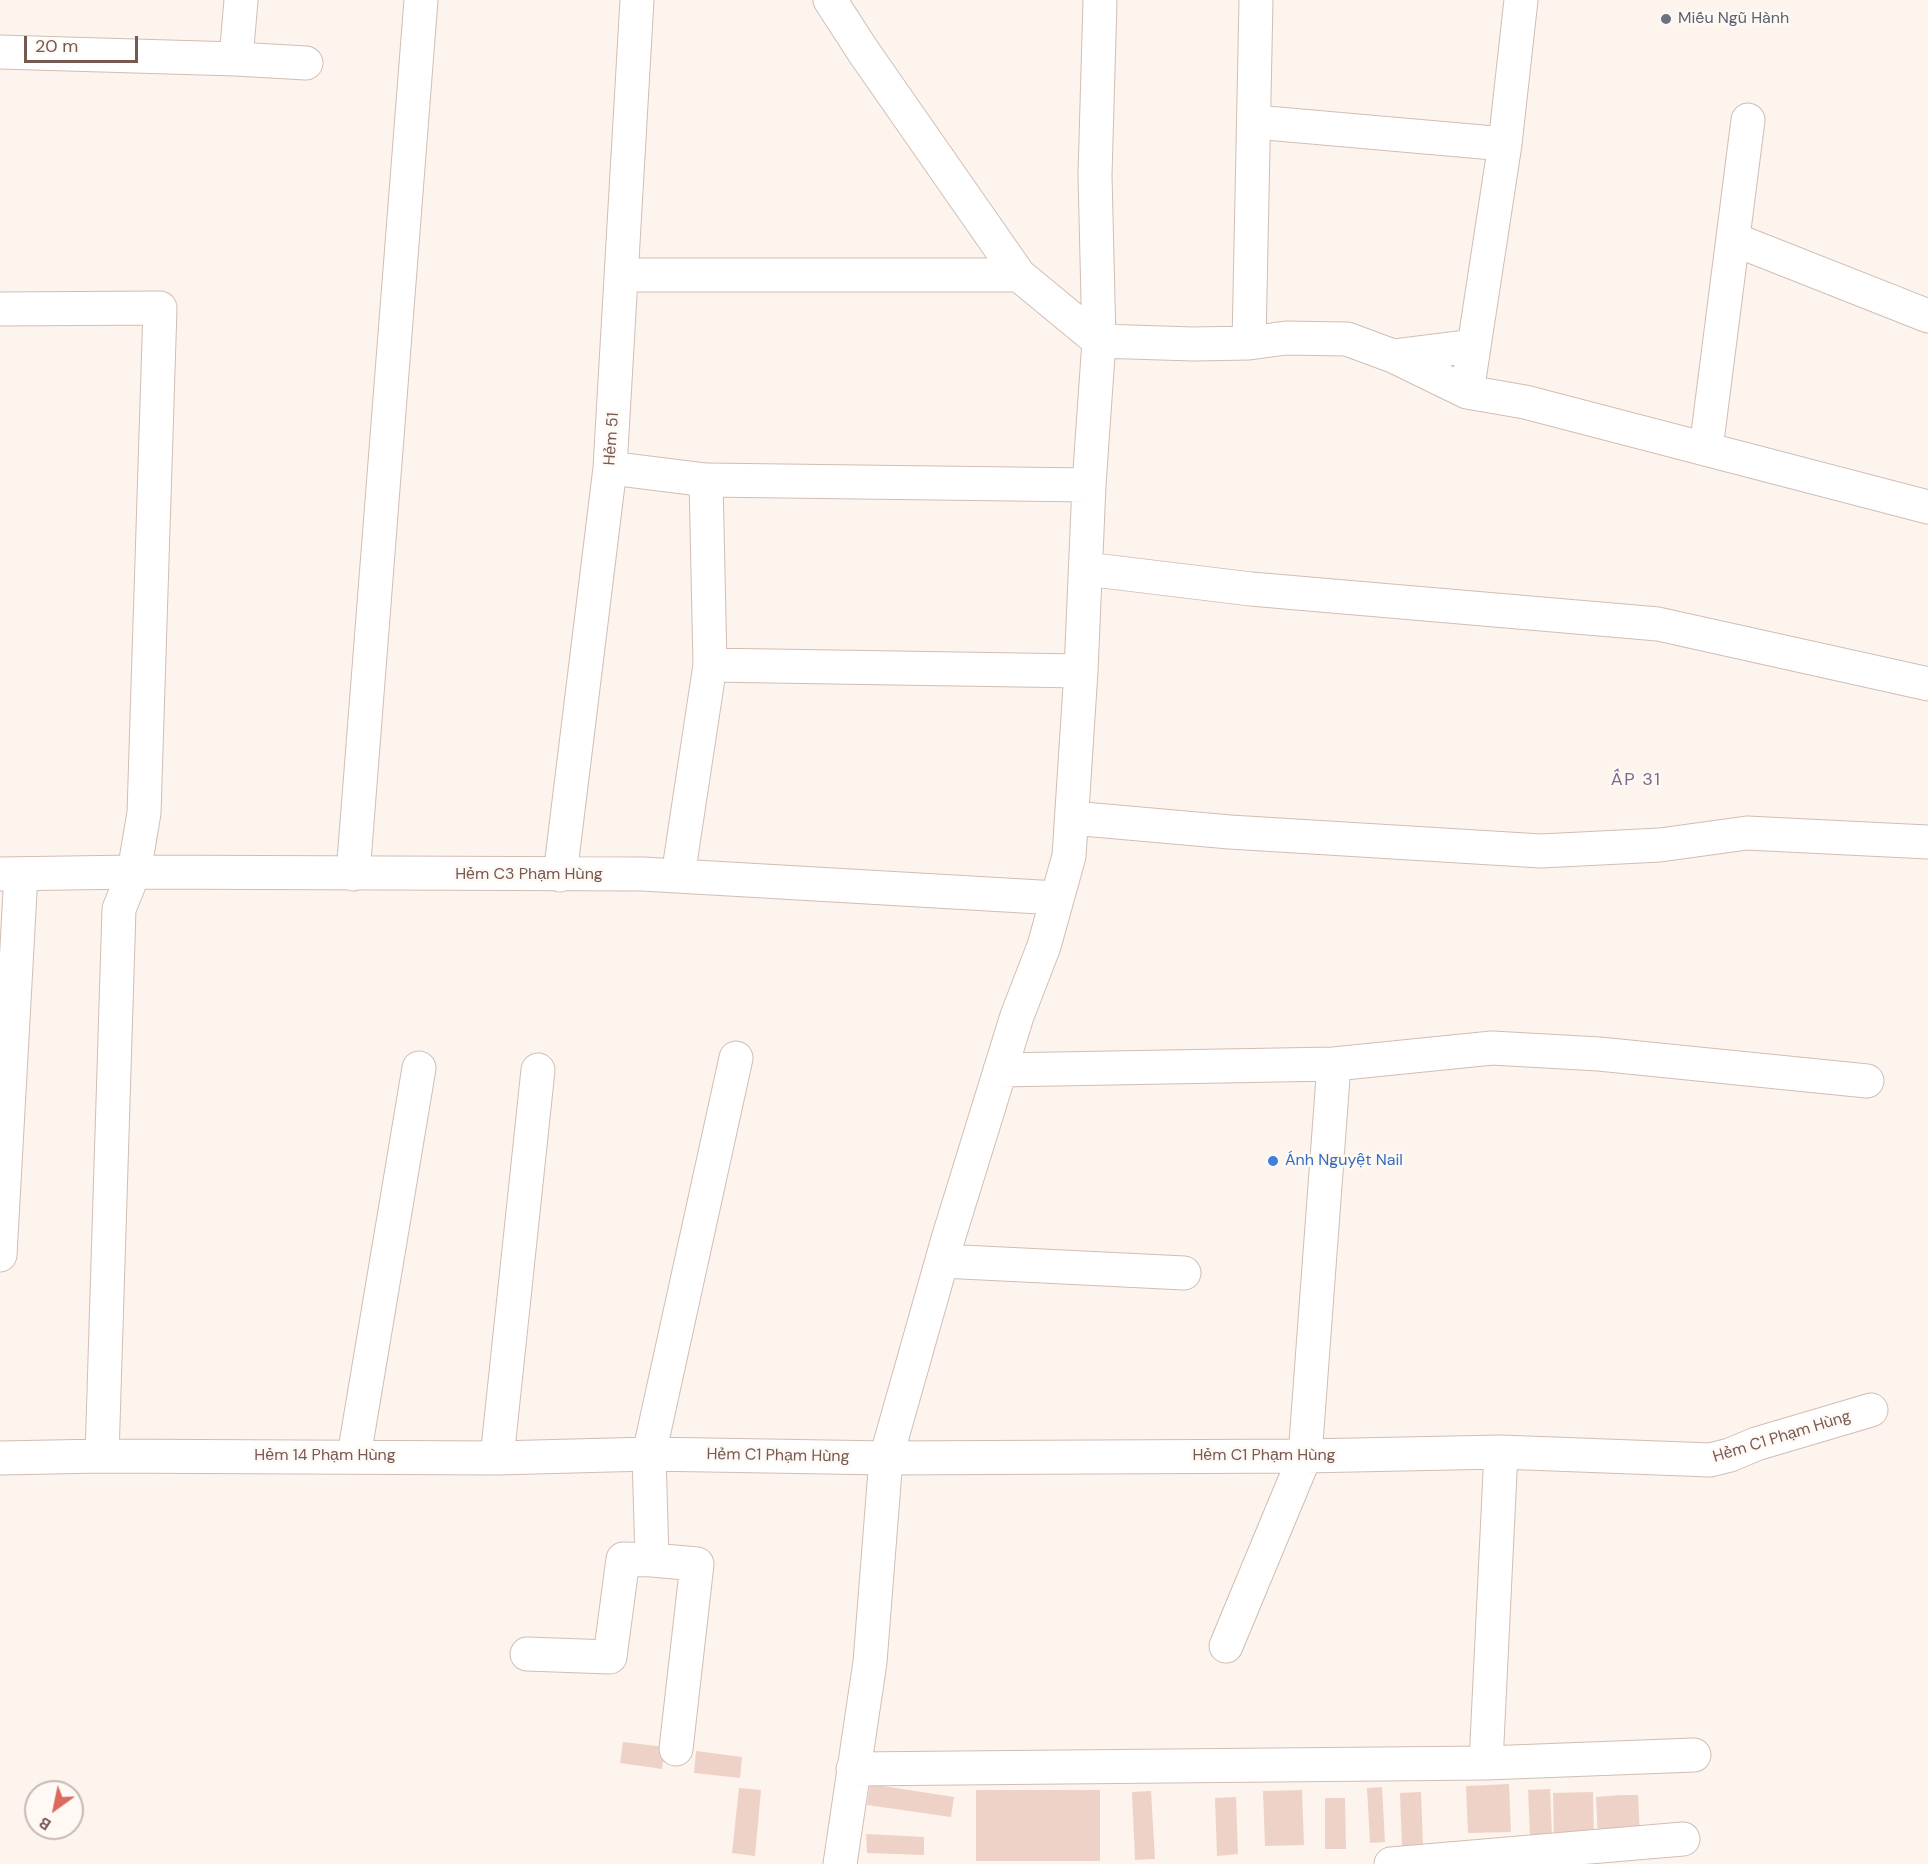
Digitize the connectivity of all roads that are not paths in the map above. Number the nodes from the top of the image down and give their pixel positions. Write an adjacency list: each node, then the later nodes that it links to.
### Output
1 (241, 0): 9 (street)
2 (421, 0): 37 (street)
3 (637, 0): 15 (street, Hẻm 51)
4 (830, 0): 16 (street)
5 (1100, 0): 19 (street)
6 (1256, 0): 12 (street)
7 (1521, 0): 13 (street)
8 (0, 52): 9 (street)
9 (237, 58): 10 (street)
10 (306, 63)
11 (1748, 120): 14 (street)
12 (1255, 122): 13 (street); 20 (street)
13 (1505, 144): 21 (street)
14 (1733, 239): 18 (street); 24 (street)
15 (622, 275): 16 (street); 25 (street, Hẻm 51)
16 (1019, 276): 19 (street)
17 (0, 309): 35 (street)
18 (1928, 316)
19 (1099, 341): 20 (street); 27 (street)
20 (1249, 343): 22 (street)
21 (1473, 346): 22 (street); 23 (street)
22 (1393, 356): 23 (street)
23 (1467, 392): 24 (street)
24 (1706, 449): 28 (street)
25 (610, 468): 26 (street); 38 (street, Hẻm 51)
26 (706, 480): 27 (street); 30 (street)
27 (1089, 485): 29 (street)
28 (1928, 507)
29 (1086, 569): 31 (street); 32 (street)
30 (710, 665): 31 (street); 39 (street)
31 (1081, 671): 33 (street)
32 (1928, 684)
33 (1072, 818): 34 (street); 40 (street)
34 (1928, 842)
35 (134, 872): 36 (street, Hẻm C3 Phạm Hùng); 37 (street, Hẻm C3 Phạm Hùng); 53 (street)
36 (11, 874): 47 (street)
37 (353, 874): 38 (street, Hẻm C3 Phạm Hùng)
38 (560, 875): 39 (street, Hẻm C3 Phạm Hùng)
39 (678, 876): 40 (street, Hẻm C3 Phạm Hùng)
40 (1057, 898): 45 (street)
41 (736, 1058): 52 (street)
42 (1334, 1064): 45 (street); 46 (street); 55 (street)
43 (419, 1068): 54 (street)
44 (538, 1070): 57 (street)
45 (1000, 1070): 48 (street)
46 (1867, 1081)
47 (0, 1255)
48 (942, 1261): 49 (street); 58 (street)
49 (1184, 1273)
50 (1871, 1410): 51 (street, Hẻm C1 Phạm Hùng)
51 (1501, 1452): 55 (street, Hẻm C1 Phạm Hùng); 64 (street)
52 (649, 1454): 57 (street, Hẻm 14 Phạm Hùng); 58 (street, Hẻm C1 Phạm Hùng); 59 (street)
53 (102, 1456): 54 (street, Hẻm 14 Phạm Hùng); 56 (street, Hẻm 14 Phạm Hùng)
54 (354, 1456): 57 (street, Hẻm 14 Phạm Hùng)
55 (1305, 1456): 58 (street, Hẻm C1 Phạm Hùng); 60 (street)
56 (0, 1458)
57 (497, 1458)
58 (886, 1458): 65 (street)
59 (652, 1560): 61 (street); 62 (street)
60 (1226, 1646)
61 (526, 1654)
62 (676, 1749)
63 (1694, 1755): 64 (street)
64 (1486, 1763): 65 (street)
65 (853, 1768): 67 (street)
66 (1683, 1839): 68 (street)
67 (840, 1864)
68 (1391, 1864)

